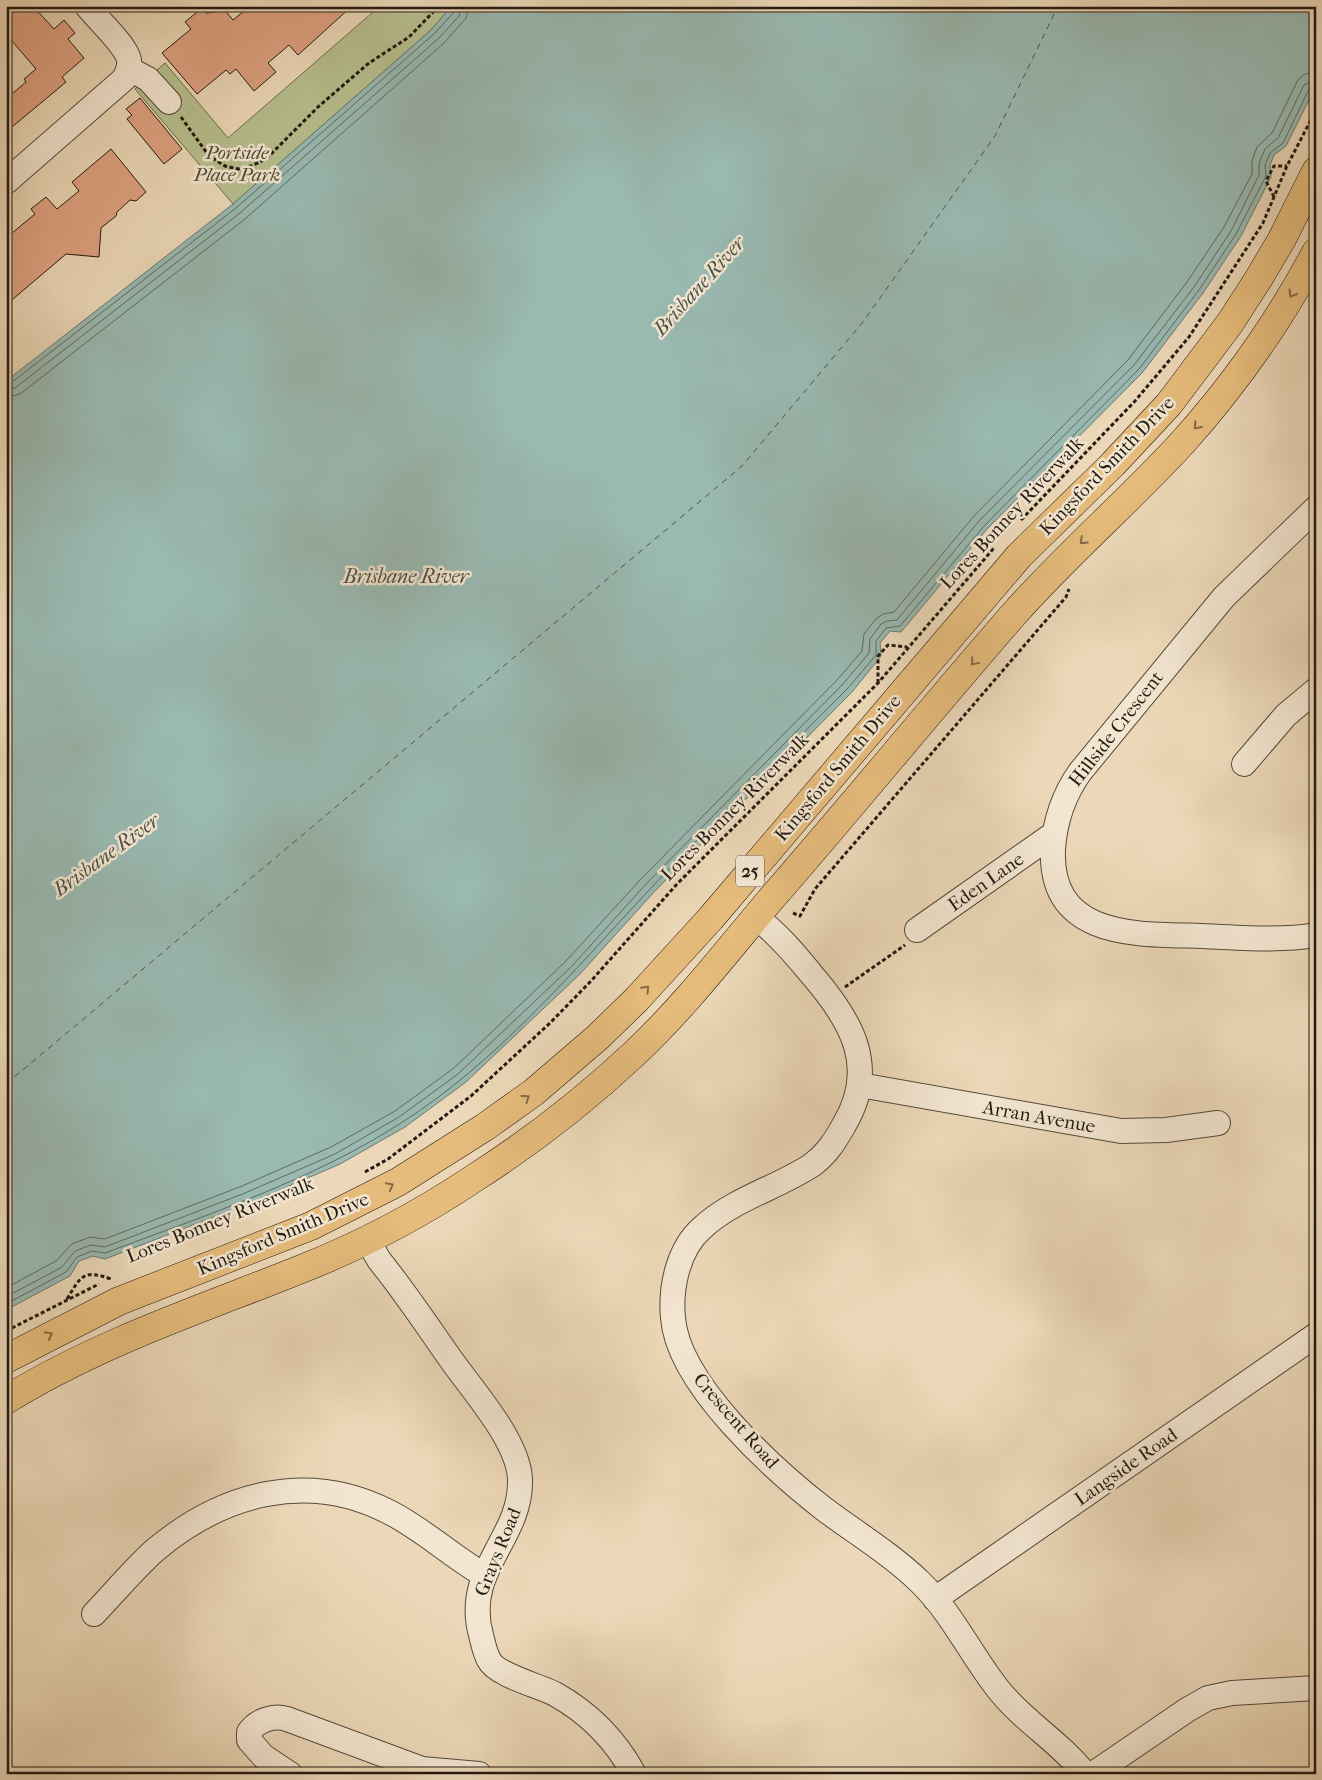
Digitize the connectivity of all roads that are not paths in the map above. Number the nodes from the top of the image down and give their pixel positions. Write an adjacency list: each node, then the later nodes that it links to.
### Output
1 (87, 6): 2 (street)
2 (129, 69): 3 (street); 5 (street)
3 (174, 108)
4 (1316, 171): 18 (highway, Kingsford Smith Drive / 25, one-way to 4)
5 (6, 182)
6 (1316, 252): 11 (highway, Kingsford Smith Drive / 25, one-way to 11)
7 (1316, 508): 10 (street, Hillside Crescent)
8 (1316, 690): 9 (street)
9 (1244, 764)
10 (1054, 833): 12 (street, Eden Lane); 13 (street, Hillside Crescent)
11 (756, 918): 14 (street, Crescent Road); 16 (highway, Kingsford Smith Drive / 25)
12 (912, 937)
13 (1314, 938)
14 (860, 1085): 15 (street, Arran Avenue); 21 (street, Crescent Road)
15 (1218, 1123)
16 (367, 1239): 19 (highway, Kingsford Smith Drive / 25); 20 (street, Grays Road)
17 (1316, 1334): 21 (street, Langside Road)
18 (6, 1359)
19 (6, 1400)
20 (484, 1575): 22 (street); 26 (street, Grays Road)
21 (935, 1599): 27 (street, Crescent Road)
22 (94, 1614)
23 (1316, 1688): 28 (street)
24 (290, 1774): 25 (street)
25 (479, 1774)
26 (634, 1774)
27 (1085, 1774)
28 (1093, 1774)

